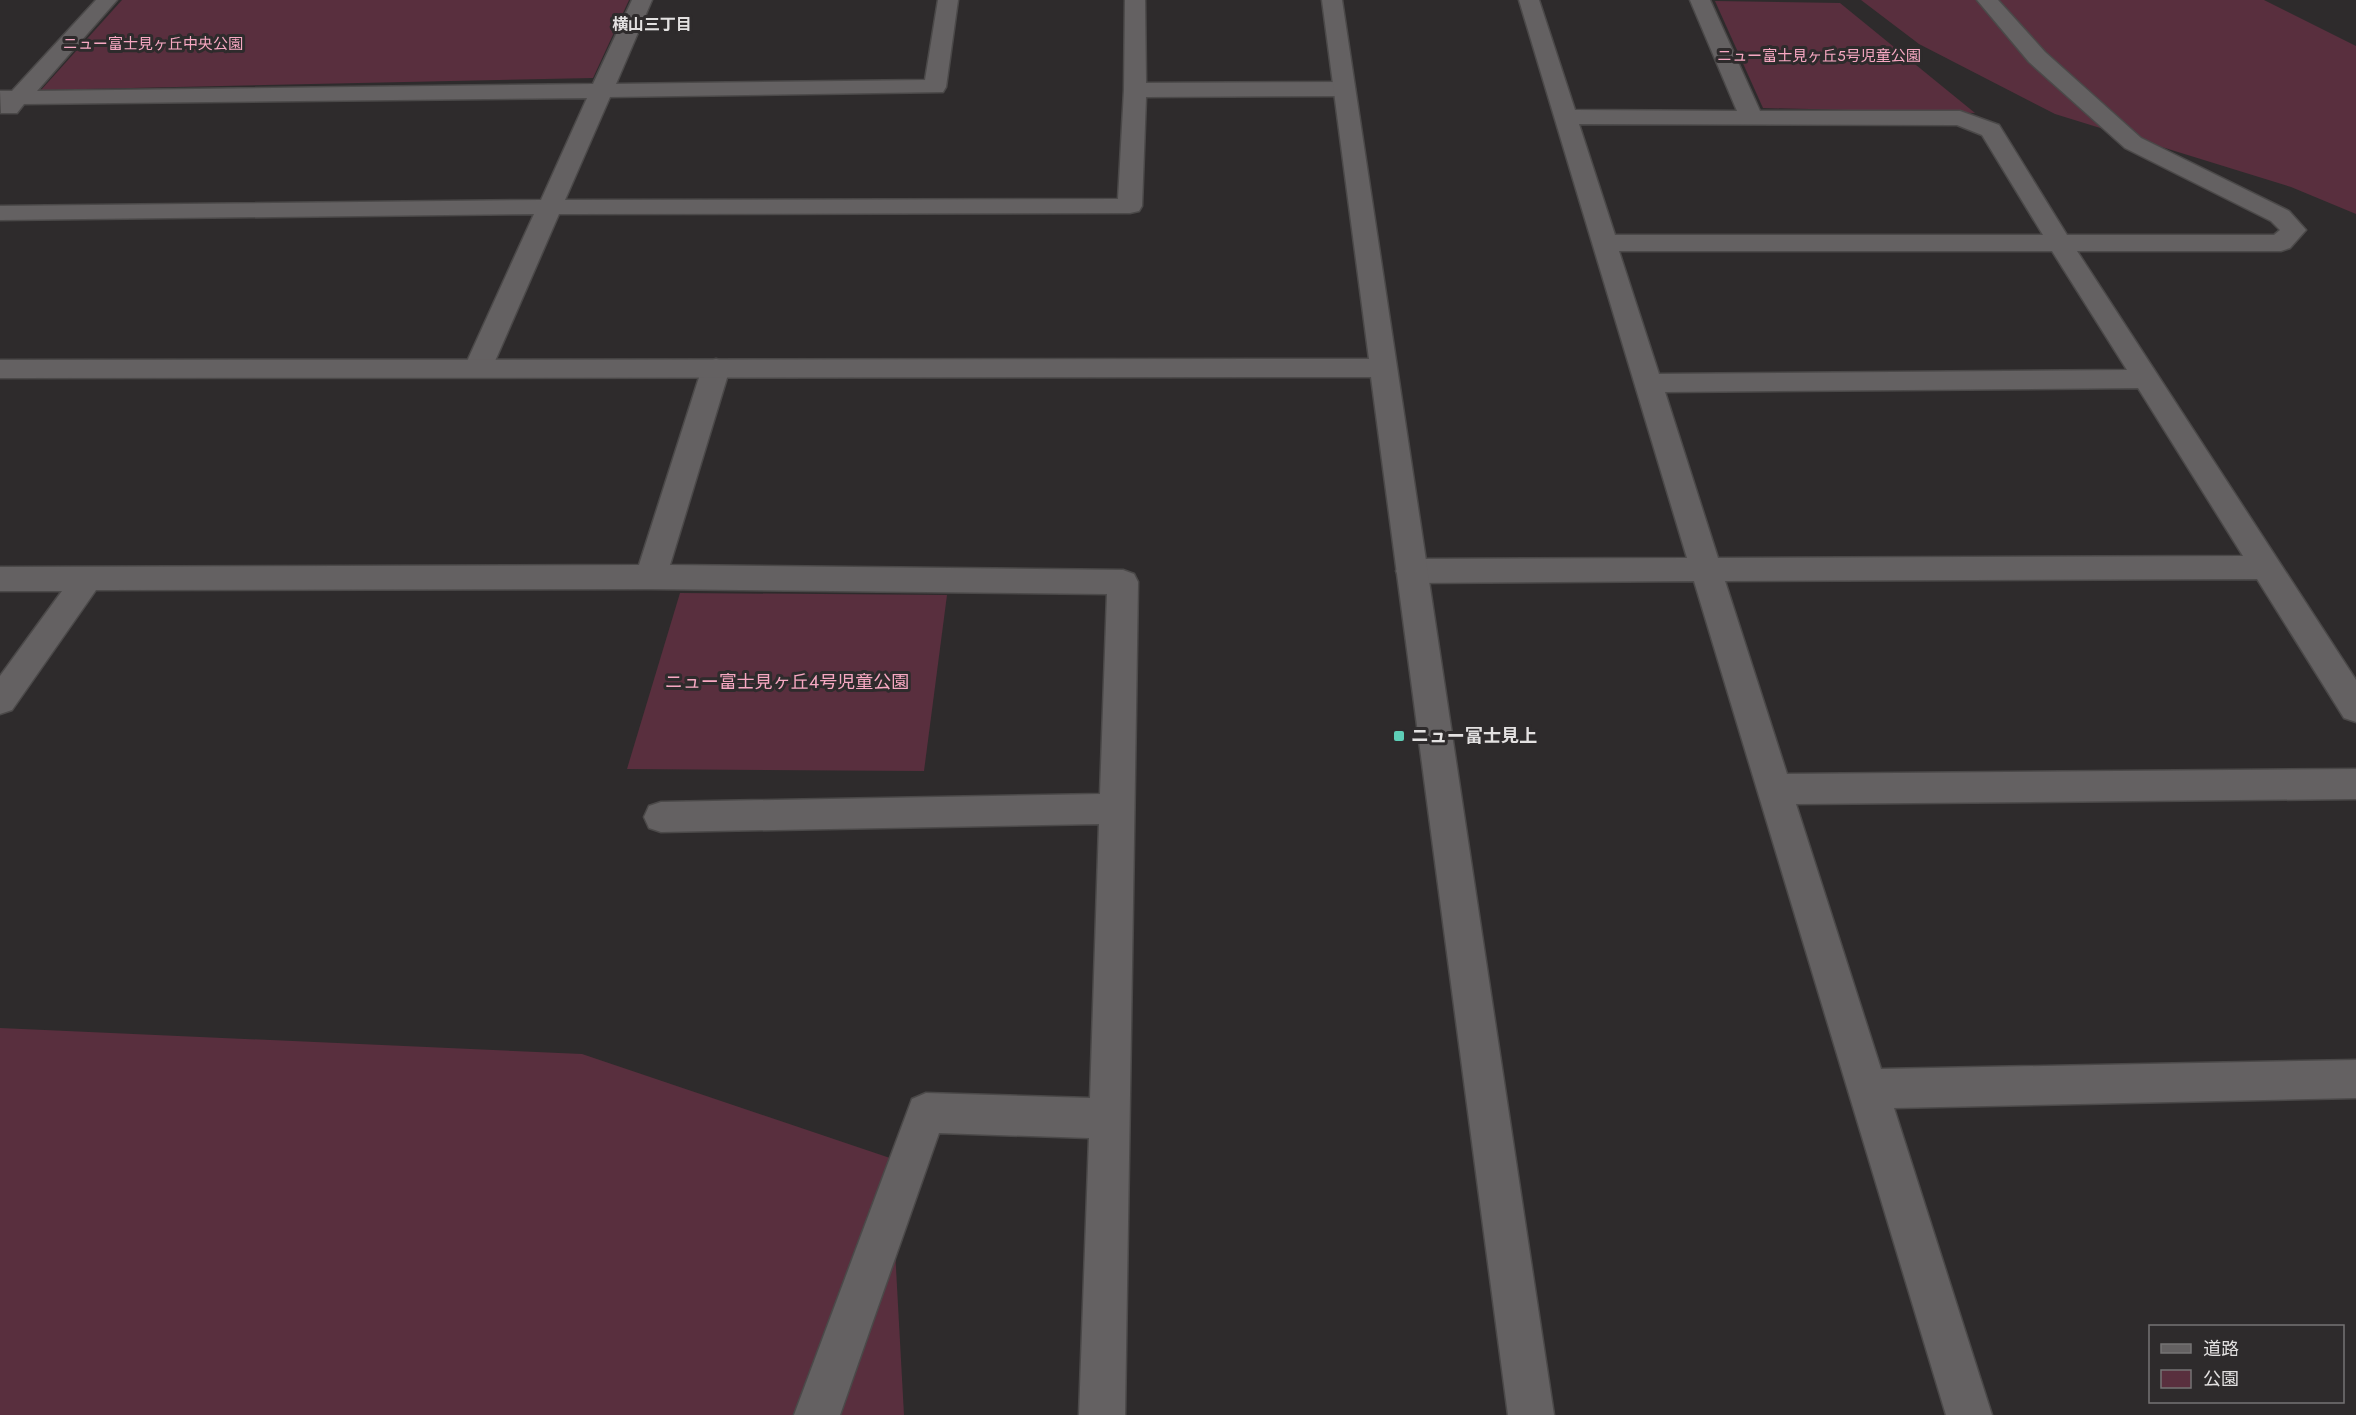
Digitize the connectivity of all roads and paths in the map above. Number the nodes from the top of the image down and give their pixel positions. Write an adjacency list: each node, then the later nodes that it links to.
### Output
1 (107, 0): 12 (street)
2 (642, 0): 10 (street)
3 (948, 0): 10 (street)
4 (1135, 0): 11 (street)
5 (1332, 0): 9 (street)
6 (1529, 0): 13 (street)
7 (1700, 0): 15 (street)
8 (1987, 0): 18 (street)
9 (1344, 89): 11 (street); 22 (street)
10 (603, 90): 12 (street); 16 (street)
11 (1136, 90): 16 (street)
12 (9, 98): 14 (street)
13 (1565, 117): 15 (street); 19 (street)
14 (0, 118)
15 (1752, 118): 18 (street)
16 (550, 207): 17 (street); 20 (street)
17 (0, 213)
18 (2059, 242): 19 (street); 24 (street)
19 (1604, 243): 25 (street)
20 (478, 368): 21 (street); 23 (street)
21 (716, 368): 22 (street); 29 (street)
22 (1382, 368): 28 (street)
23 (0, 369)
24 (2146, 379): 25 (street); 26 (street)
25 (1648, 383): 27 (street)
26 (2265, 567): 27 (street); 33 (street)
27 (1706, 568): 28 (street); 35 (street)
28 (1411, 571): 43 (street)
29 (651, 577): 30 (street); 36 (street)
30 (88, 578): 31 (street); 32 (street)
31 (0, 579)
32 (0, 700)
33 (2356, 708)
34 (2356, 784): 35 (street)
35 (1775, 789): 39 (street)
36 (1118, 810): 37 (street); 40 (street)
37 (661, 817)
38 (2356, 1079): 39 (street)
39 (1868, 1089): 44 (street)
40 (1109, 1119): 41 (street); 42 (street)
41 (817, 1415)
42 (1102, 1415)
43 (1531, 1415)
44 (1969, 1415)

